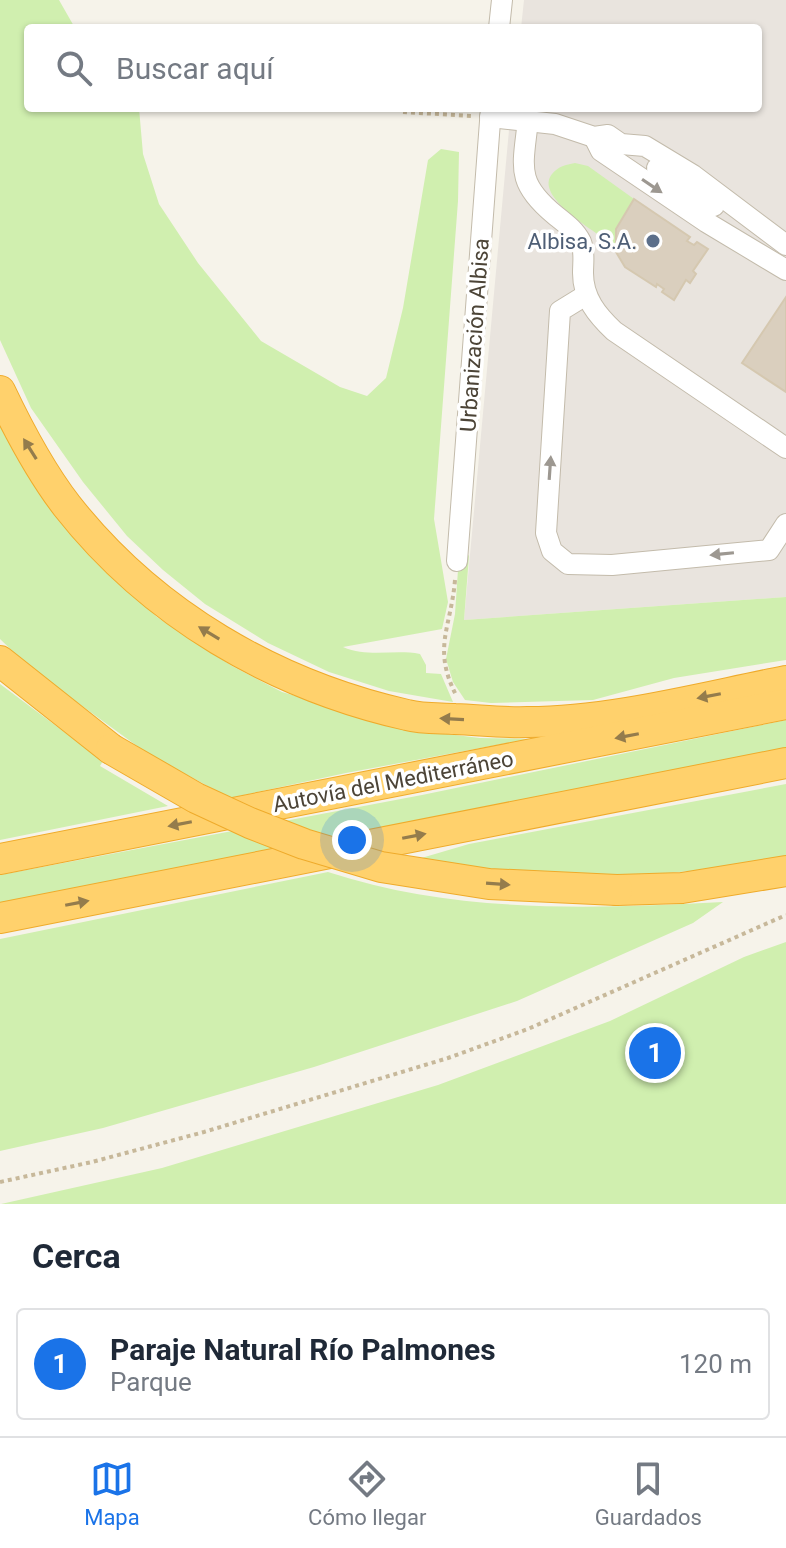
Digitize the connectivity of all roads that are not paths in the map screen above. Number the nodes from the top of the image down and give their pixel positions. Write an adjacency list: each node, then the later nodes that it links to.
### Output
1 (502, 0): 2 (street)
2 (499, 24)
3 (490, 112): 4 (street); 14 (street, Urbanización Albisa)
4 (528, 120): 5 (street); 10 (street)
5 (594, 137): 6 (street); 9 (street, one-way to 9)
6 (621, 144): 7 (street); 8 (street)
7 (786, 245)
8 (786, 255)
9 (786, 270)
10 (586, 295): 12 (street); 13 (street, one-way to 10)
11 (0, 391): 16 (highway, one-way to 11)
12 (786, 448)
13 (786, 524)
14 (457, 561)
15 (0, 661): 20 (highway, one-way to 20, bridge)
16 (786, 681)
17 (786, 704): 19 (highway, Autovía del Mediterráneo, one-way to 19)
18 (786, 763): 21 (highway, one-way to 18)
19 (0, 859)
20 (786, 871)
21 (0, 918)

